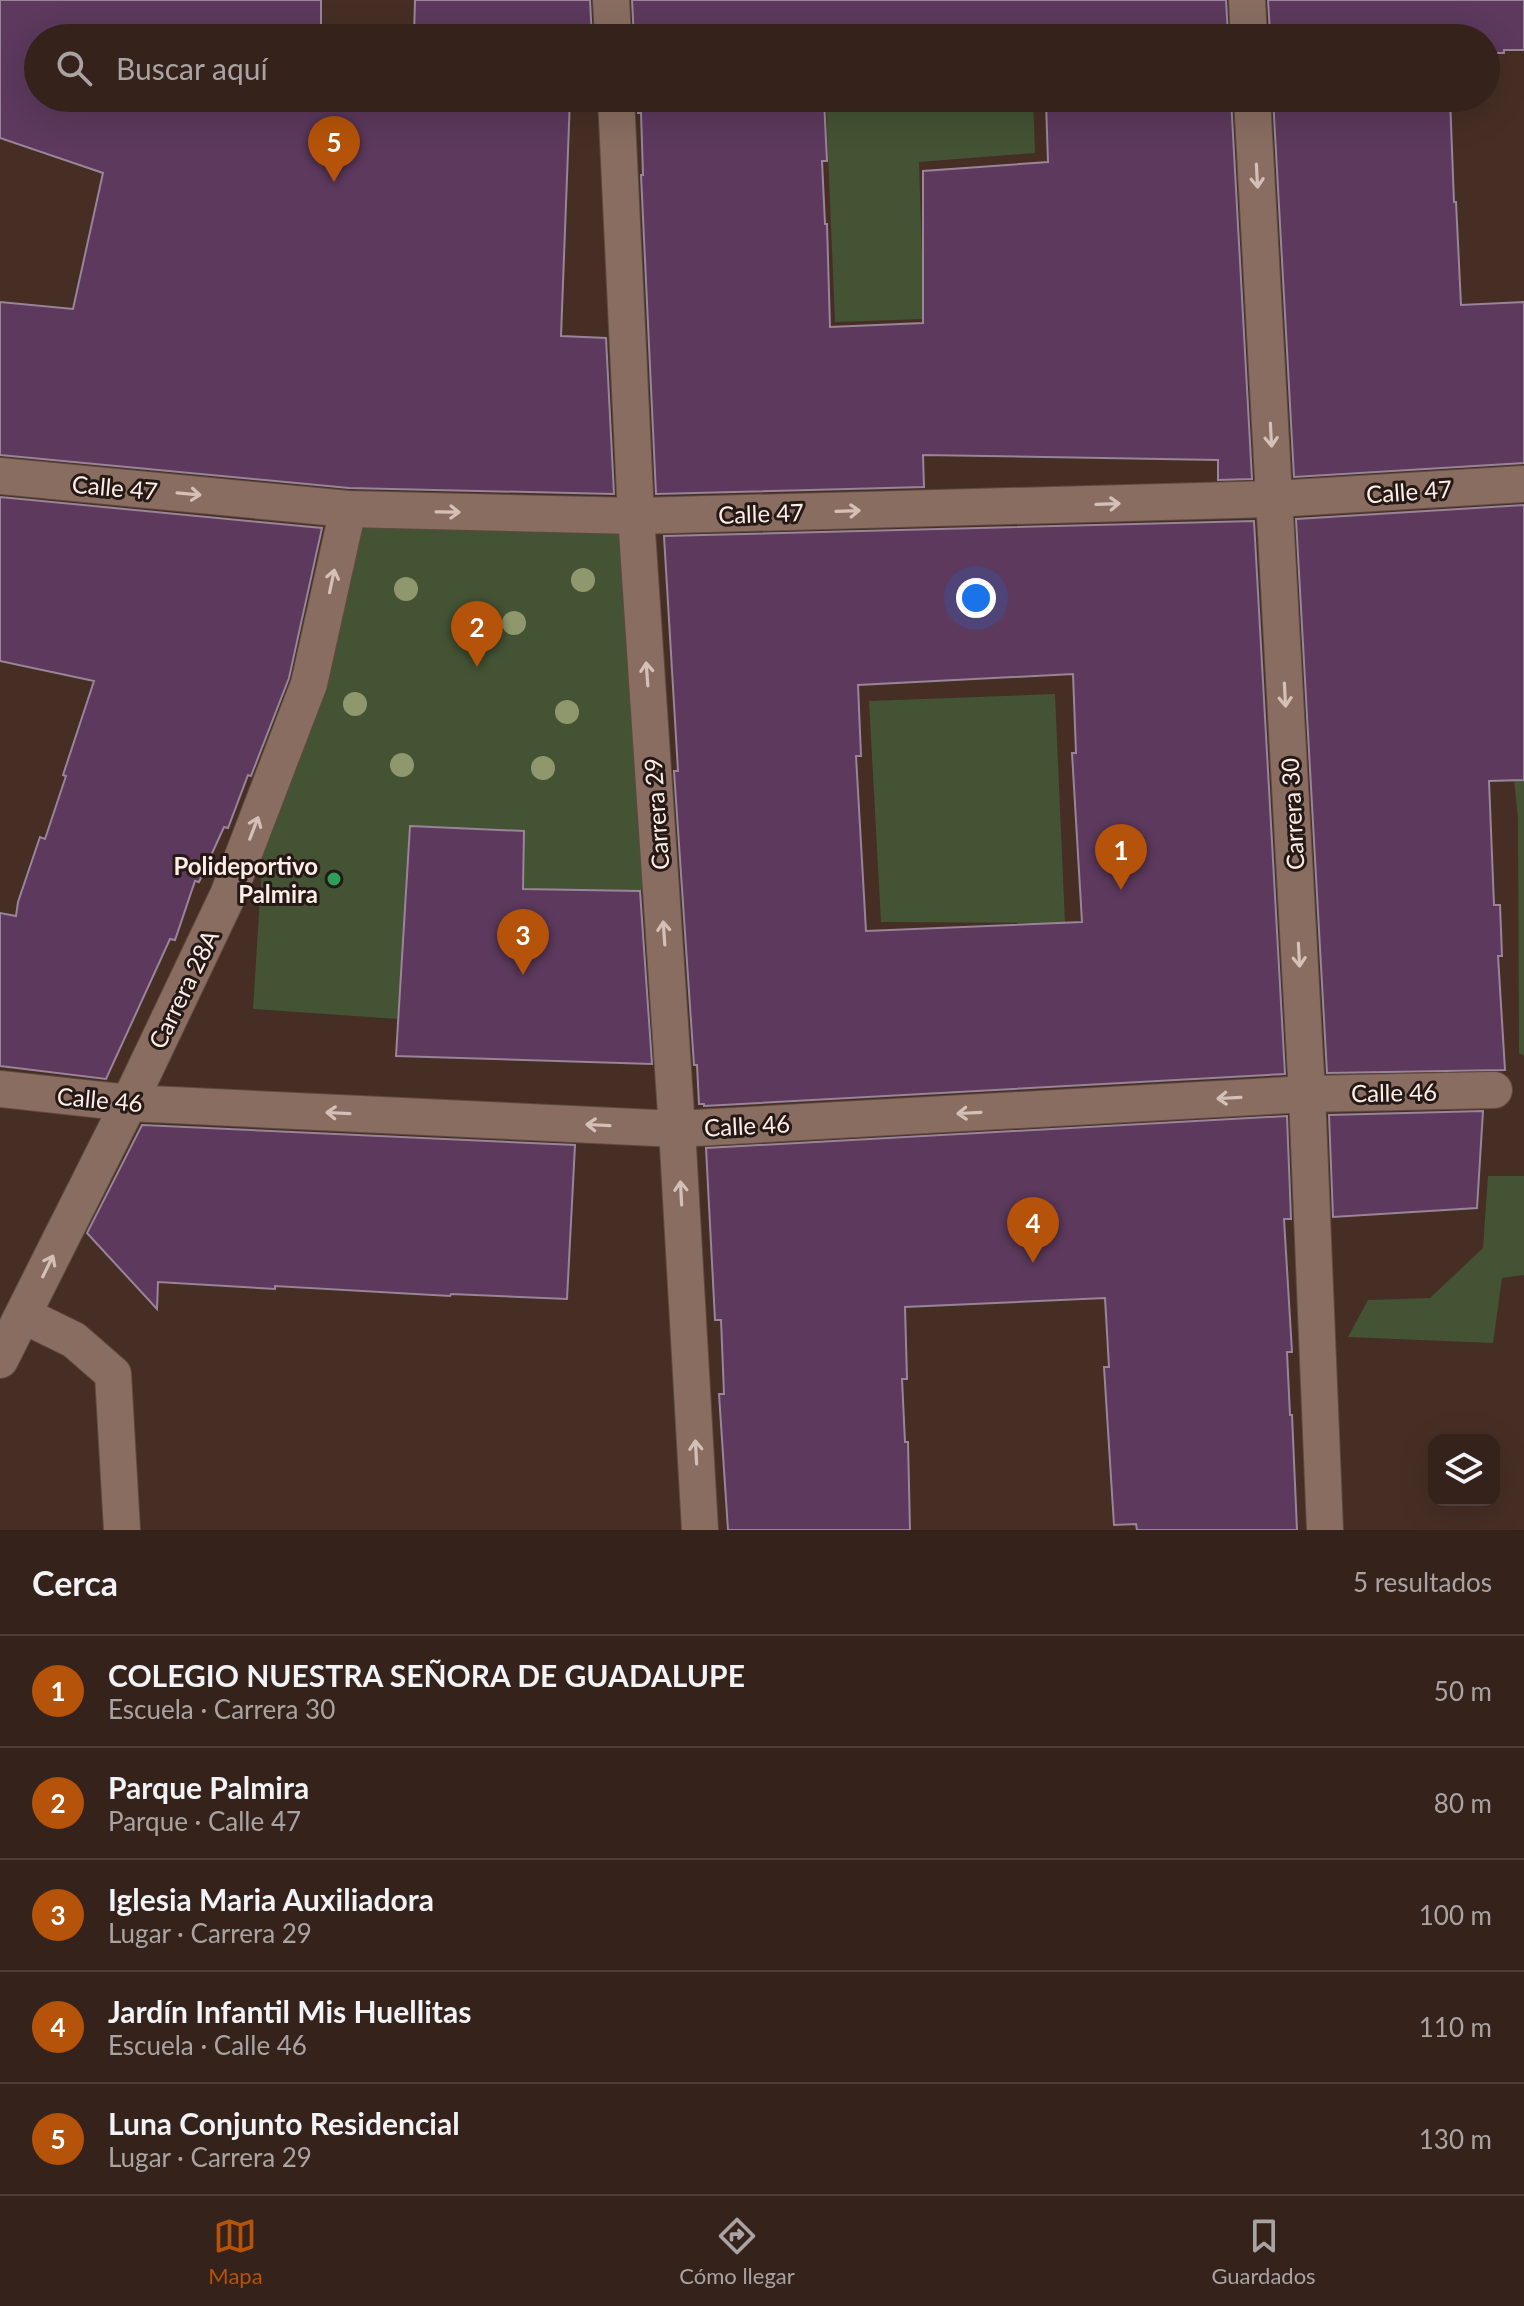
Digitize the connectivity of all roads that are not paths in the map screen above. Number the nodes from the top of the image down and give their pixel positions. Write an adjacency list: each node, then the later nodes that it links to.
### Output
1 (611, 0): 3 (street)
2 (1247, 0): 4 (street)
3 (612, 24)
4 (1248, 24)
5 (617, 112): 11 (street, Carrera 29)
6 (1253, 112): 9 (street, Carrera 30, one-way to 9)
7 (0, 476): 10 (street, Calle 47, one-way to 10)
8 (1524, 484): 9 (street, Calle 47)
9 (1275, 499): 11 (street, Calle 47, one-way to 9); 14 (street, Carrera 30, one-way to 14)
10 (348, 509): 11 (street, Calle 47, one-way to 11); 15 (street, Carrera 28A, one-way to 10)
11 (636, 516): 16 (street, Carrera 29, one-way to 11)
12 (0, 1089): 15 (street, Calle 46)
13 (1494, 1090): 14 (street, Calle 46)
14 (1307, 1094): 16 (street, Calle 46, one-way to 16); 21 (street, Carrera 30)
15 (129, 1103): 16 (street, Calle 46, one-way to 15); 17 (street, Carrera 28A, one-way to 15)
16 (677, 1129): 20 (street, Carrera 29, one-way to 16)
17 (23, 1315): 18 (street, Carrera 28A); 19 (street)
18 (0, 1360)
19 (122, 1530)
20 (700, 1530)
21 (1325, 1530)

